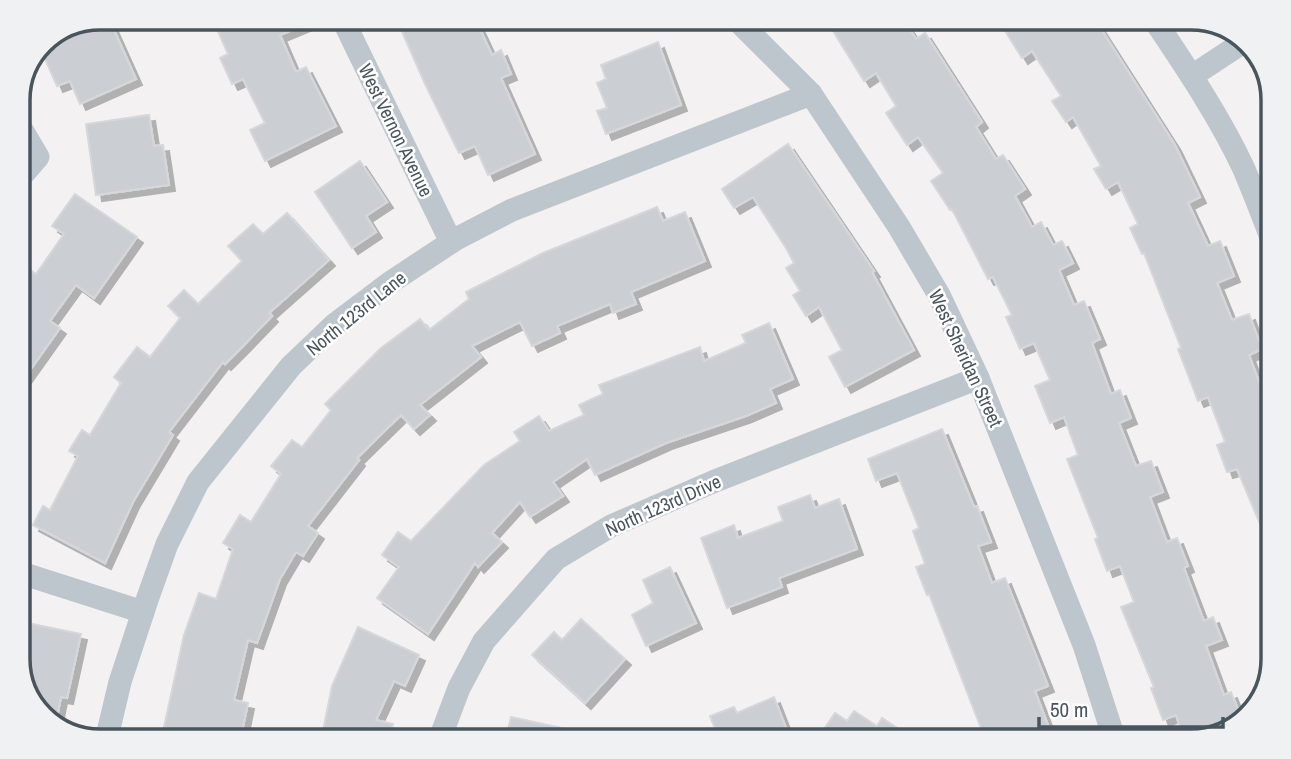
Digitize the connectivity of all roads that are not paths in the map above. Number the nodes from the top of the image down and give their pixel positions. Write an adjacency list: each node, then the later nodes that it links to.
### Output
1 (348, 30): 10 (street, West Vernon Avenue)
2 (747, 30): 6 (street, West Sheridan Street)
3 (1161, 30): 5 (street)
4 (1236, 47): 5 (street)
5 (1192, 76): 9 (street)
6 (811, 94): 10 (street, North 123rd Lane); 11 (street, West Sheridan Street)
7 (30, 144): 8 (street)
8 (30, 165)
9 (1261, 212)
10 (451, 242): 13 (street, North 123rd Lane)
11 (978, 378): 15 (street, North 123rd Drive); 16 (street, West Sheridan Street)
12 (30, 576): 13 (street)
13 (143, 612): 14 (street, North 123rd Lane)
14 (109, 729)
15 (444, 729)
16 (1111, 729)

